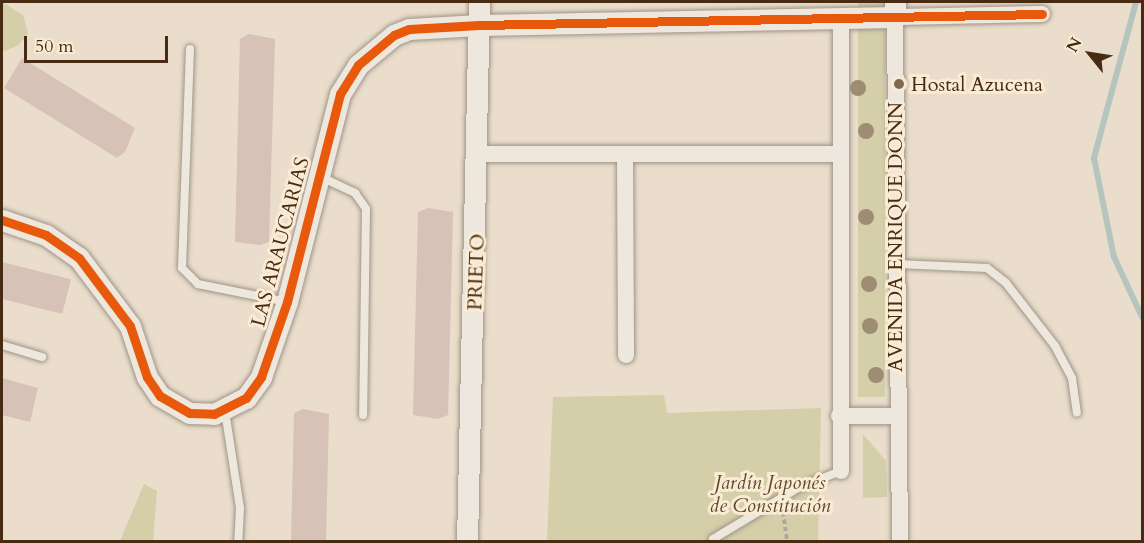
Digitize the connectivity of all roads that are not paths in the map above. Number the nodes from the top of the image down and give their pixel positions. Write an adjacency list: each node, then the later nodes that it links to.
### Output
1 (479, 2): 5 (street, PRIETO)
2 (841, 9): 3 (street, LAS ARAUCARIAS); 5 (street, LAS ARAUCARIAS); 9 (street)
3 (895, 10): 4 (street); 12 (street, AVENIDA ENRIQUE DONN)
4 (1042, 14)
5 (479, 25): 7 (street, PRIETO); 10 (street, LAS ARAUCARIAS)
6 (190, 49): 13 (lane)
7 (480, 154): 8 (street); 25 (street, PRIETO)
8 (625, 154): 9 (street); 15 (street)
9 (840, 154): 20 (street)
10 (316, 175): 13 (street, LAS ARAUCARIAS); 19 (lane)
11 (2, 220): 17 (street)
12 (895, 264): 18 (lane); 21 (street, AVENIDA ENRIQUE DONN)
13 (287, 302): 17 (street, LAS ARAUCARIAS)
14 (2, 345): 16 (lane)
15 (626, 354)
16 (42, 357)
17 (225, 411): 24 (lane)
18 (1077, 413)
19 (363, 415)
20 (839, 416): 21 (street); 22 (street)
21 (896, 416): 26 (street, AVENIDA ENRIQUE DONN)
22 (841, 471): 23 (lane)
23 (713, 538)
24 (238, 542)
25 (467, 542)
26 (900, 542)

